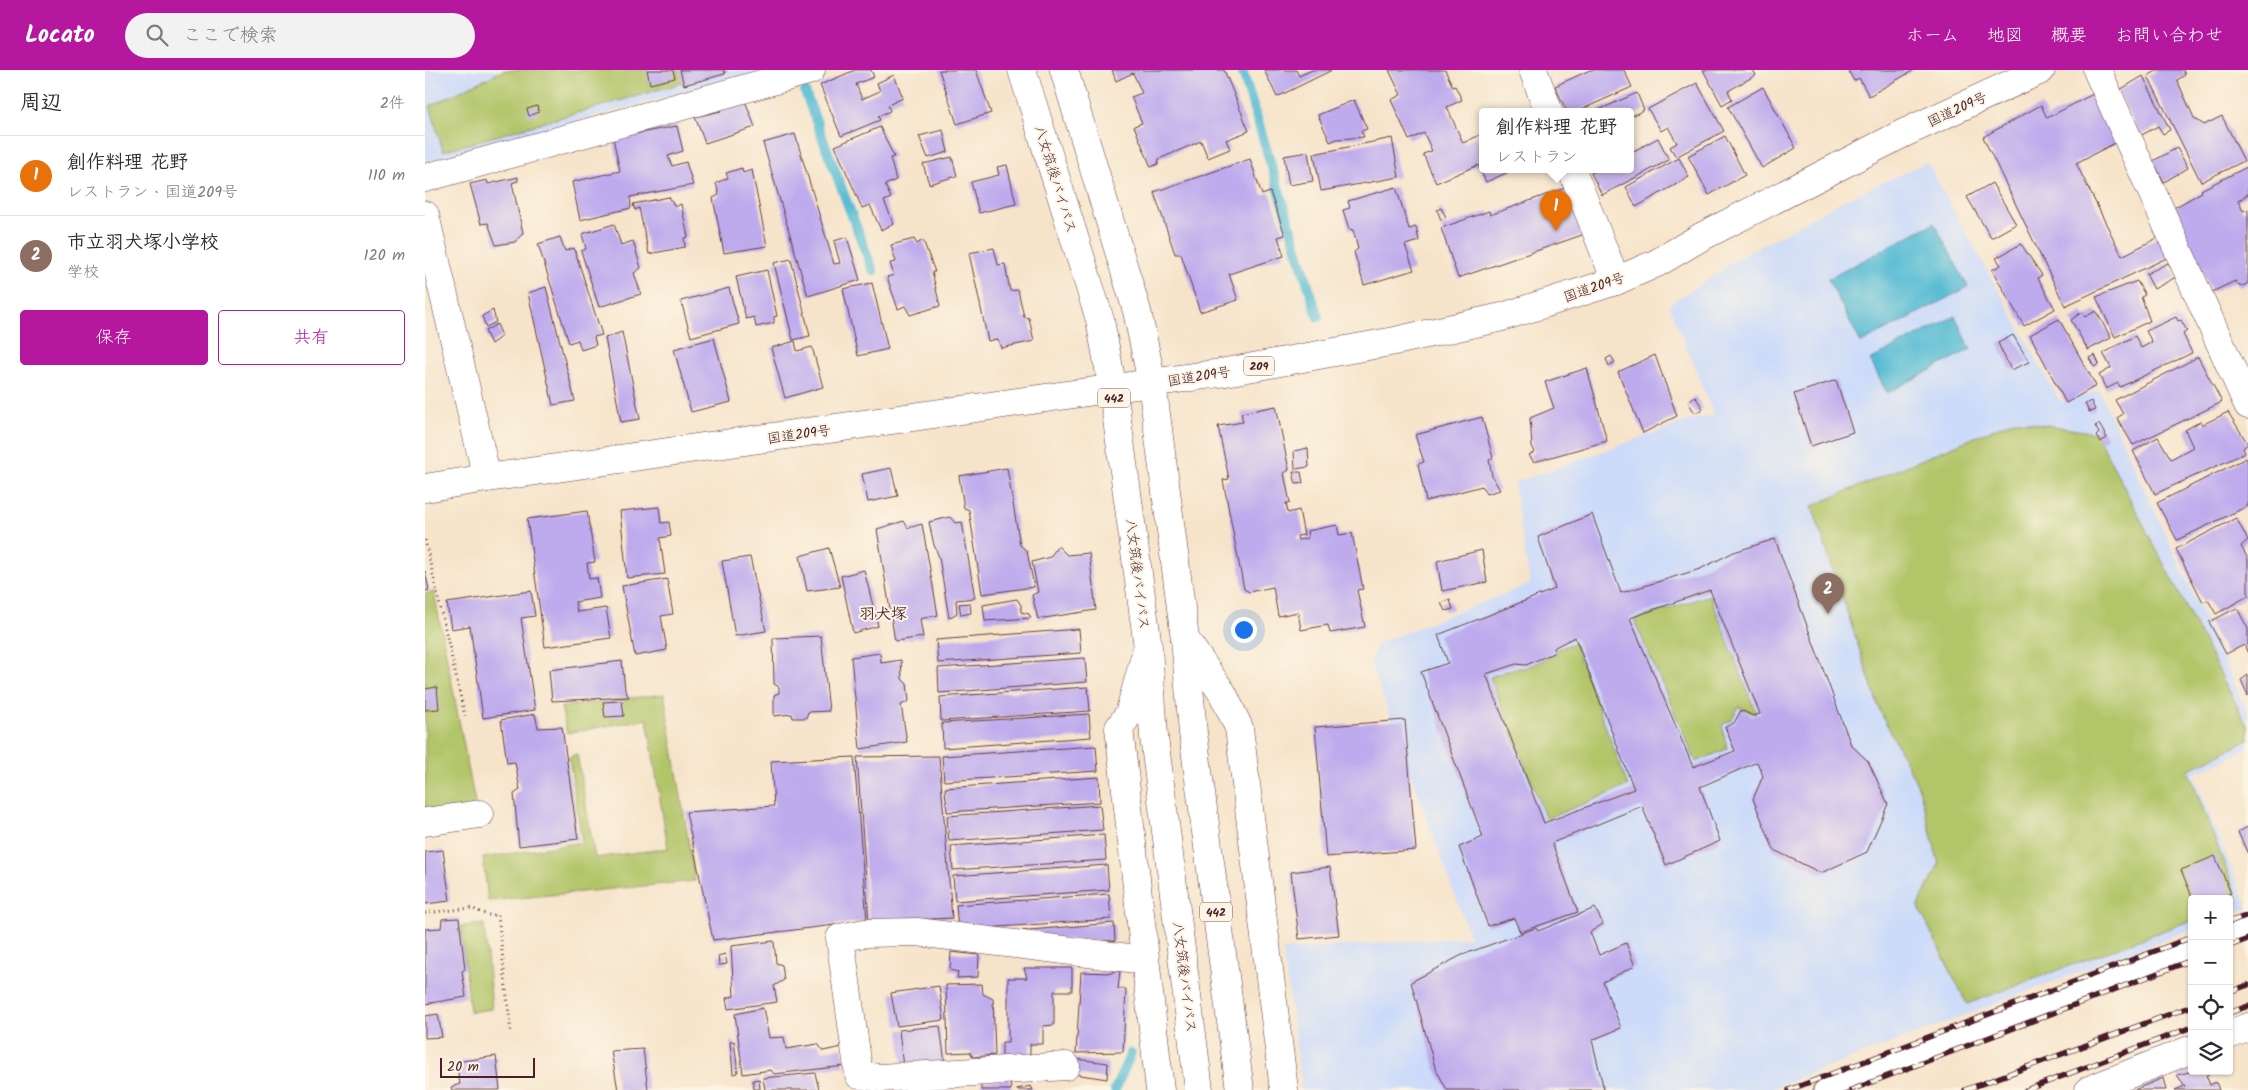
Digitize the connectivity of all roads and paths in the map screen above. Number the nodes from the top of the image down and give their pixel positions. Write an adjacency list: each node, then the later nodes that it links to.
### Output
1 (811, 70): 9 (main road)
2 (1022, 70): 13 (main road, 八女筑後バイパス / 442)
3 (1063, 70): 12 (main road, 442)
4 (1533, 70): 7 (main road)
5 (2041, 70): 11 (main road, 国道209号 / 209)
6 (2097, 70): 14 (main road)
7 (1547, 108)
8 (1573, 173): 11 (main road)
9 (425, 178)
10 (425, 215): 15 (main road)
11 (1616, 281): 12 (main road, 国道209号 / 209)
12 (1152, 383): 13 (main road, 国道209号 / 209); 18 (main road, 442)
13 (1113, 390): 15 (main road, 国道209号 / 209); 19 (main road, 八女筑後バイパス / 442)
14 (2248, 405)
15 (487, 478): 16 (main road, 国道209号 / 209)
16 (425, 488)
17 (425, 540): 20 (path)
18 (1185, 639): 36 (main road, 442); 37 (main road)
19 (1148, 647): 27 (main road); 35 (main road, 八女筑後バイパス / 442)
20 (465, 716)
21 (480, 814): 22 (main road)
22 (425, 822)
23 (425, 913): 29 (path)
24 (2248, 927): 25 (lane)
25 (2233, 933)
26 (2188, 951): 38 (lane)
27 (1145, 960): 33 (main road); 34 (main road)
28 (2248, 1027): 30 (main road)
29 (511, 1033)
30 (2233, 1033)
31 (2188, 1051): 39 (main road)
32 (1066, 1066): 33 (main road)
33 (925, 1083)
34 (1160, 1090)
35 (1199, 1090)
36 (1240, 1090)
37 (1284, 1090)
38 (1823, 1090)
39 (2089, 1090)

